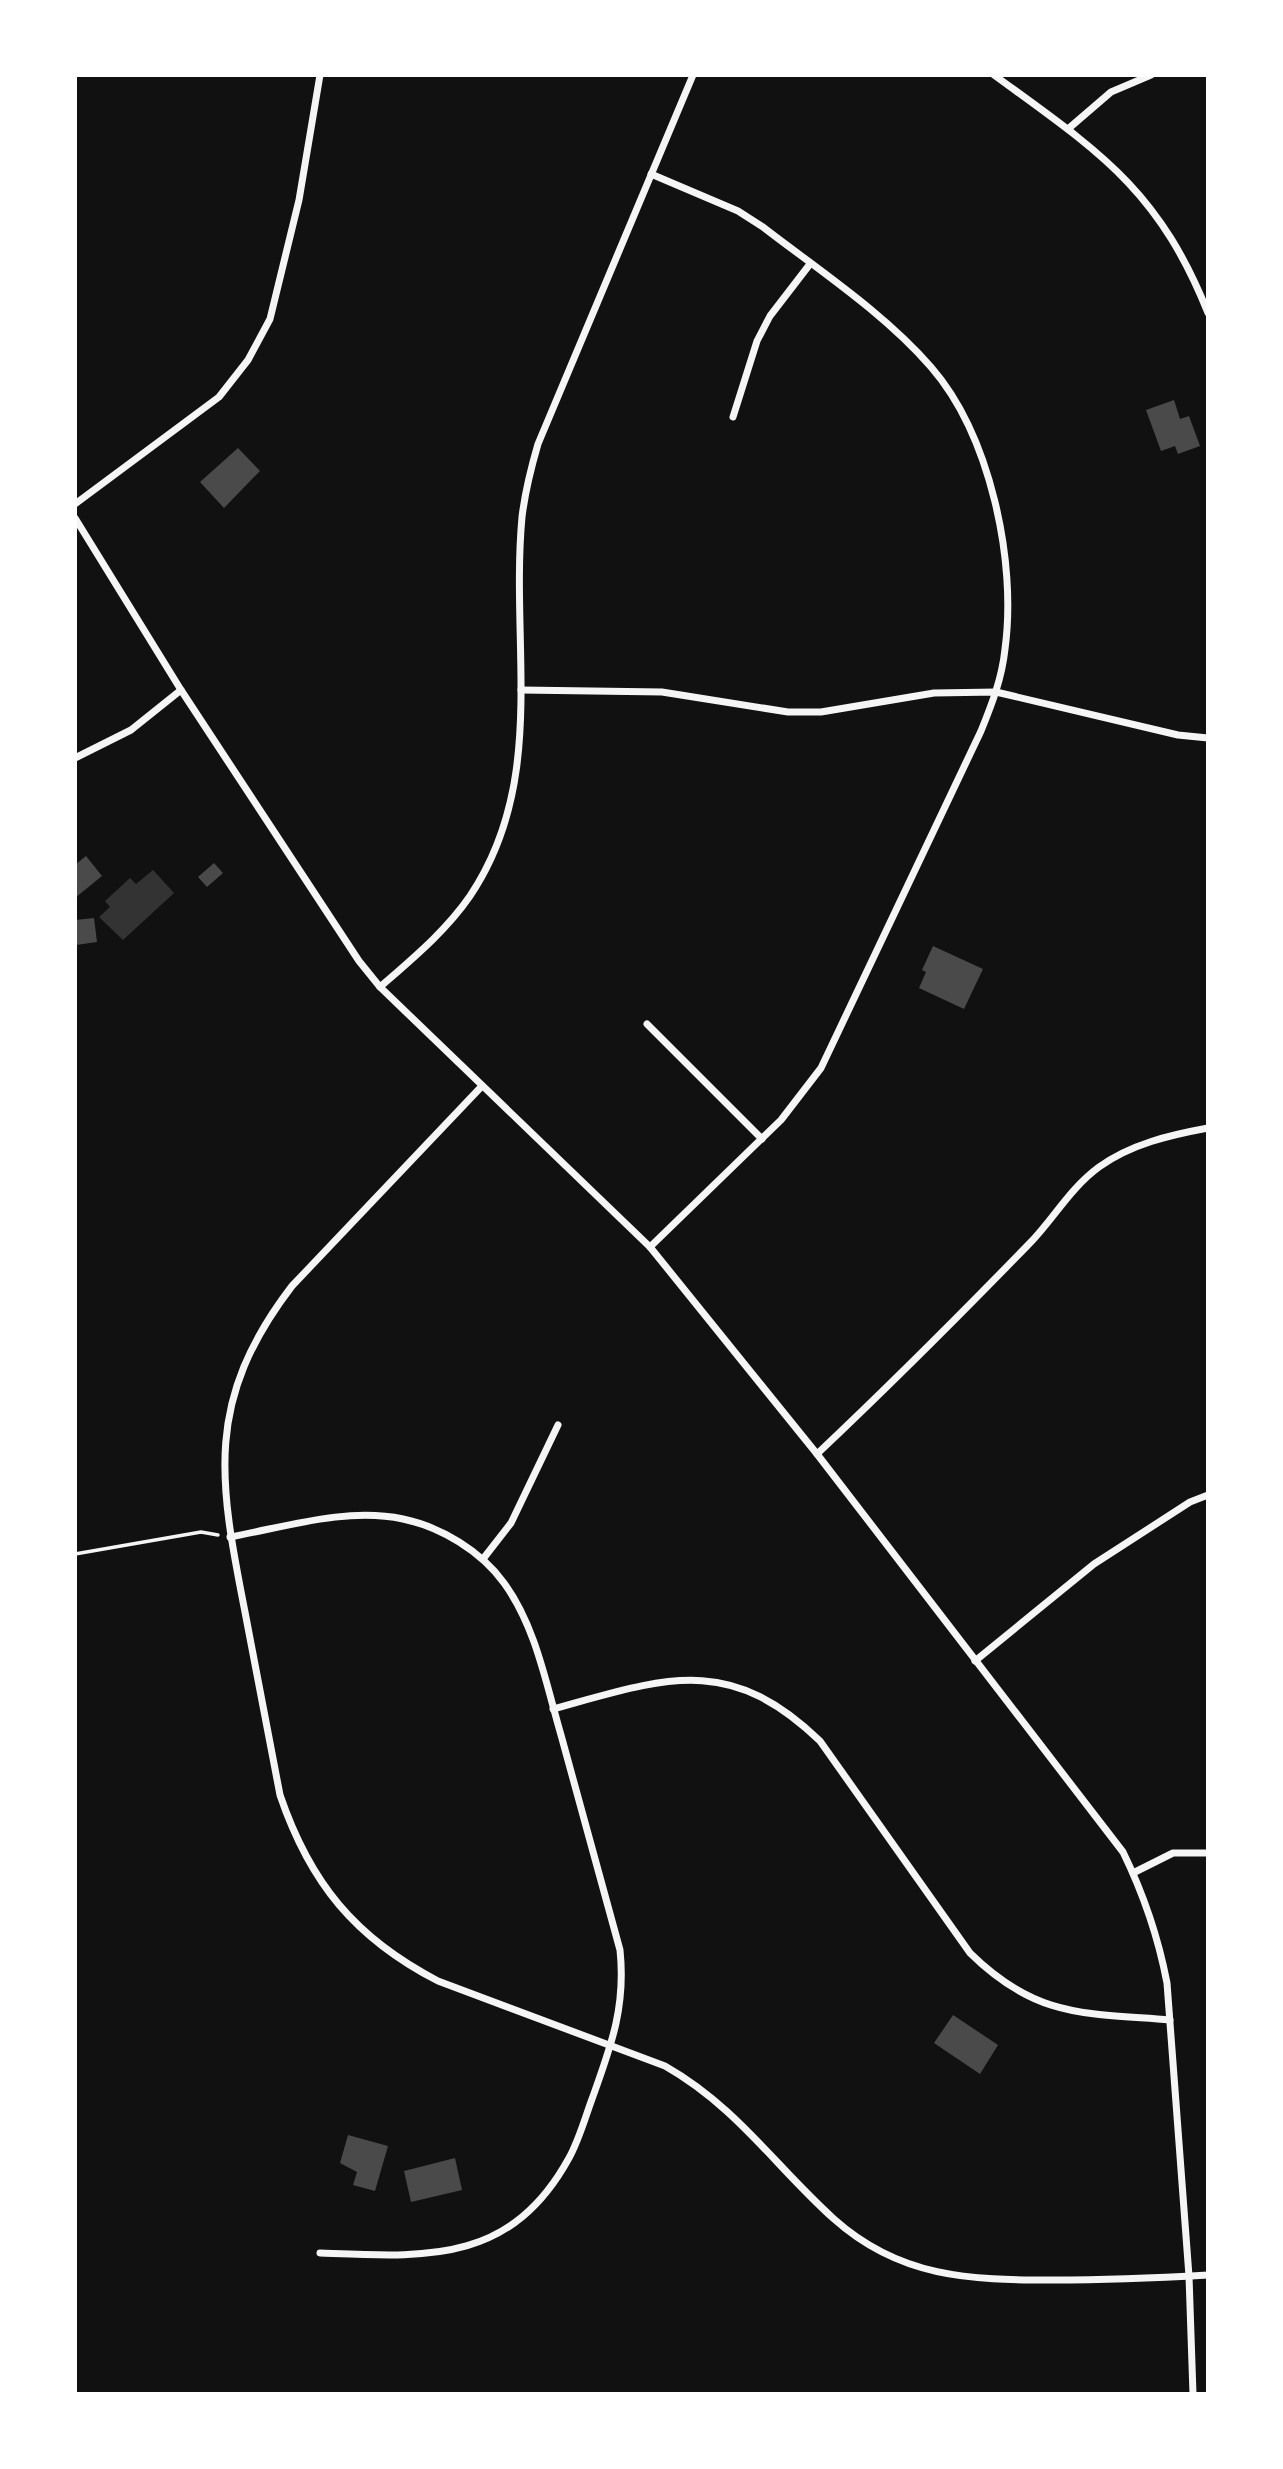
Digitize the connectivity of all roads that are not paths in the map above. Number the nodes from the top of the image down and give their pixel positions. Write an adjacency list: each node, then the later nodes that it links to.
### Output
1 (320, 75): 10 (street)
2 (693, 75): 6 (street)
3 (994, 75): 5 (street)
4 (1152, 75): 5 (street)
5 (1068, 129): 8 (street)
6 (652, 174): 7 (street); 13 (street)
7 (810, 264): 9 (street); 14 (street)
8 (1208, 313)
9 (733, 417)
10 (75, 504)
11 (75, 518): 12 (street)
12 (181, 690): 16 (street); 17 (street)
13 (521, 690): 14 (street); 17 (street)
14 (996, 692): 15 (street); 21 (street)
15 (1208, 738)
16 (75, 758)
17 (380, 987): 19 (street)
18 (648, 1024): 21 (street)
19 (482, 1086): 22 (street); 26 (street)
20 (1208, 1128): 24 (street)
21 (762, 1139): 22 (street)
22 (650, 1247): 24 (street)
23 (558, 1425): 27 (street)
24 (817, 1454): 28 (street)
25 (1208, 1494): 28 (street)
26 (230, 1537): 27 (street); 33 (street)
27 (483, 1559): 29 (street)
28 (975, 1661): 31 (street)
29 (553, 1709): 32 (street); 33 (street)
30 (1208, 1853): 31 (street)
31 (1133, 1873): 32 (street)
32 (1170, 2020): 36 (street)
33 (611, 2046): 34 (street); 36 (street)
34 (320, 2253)
35 (1208, 2275): 36 (street)
36 (1189, 2276): 37 (street)
37 (1193, 2394)

